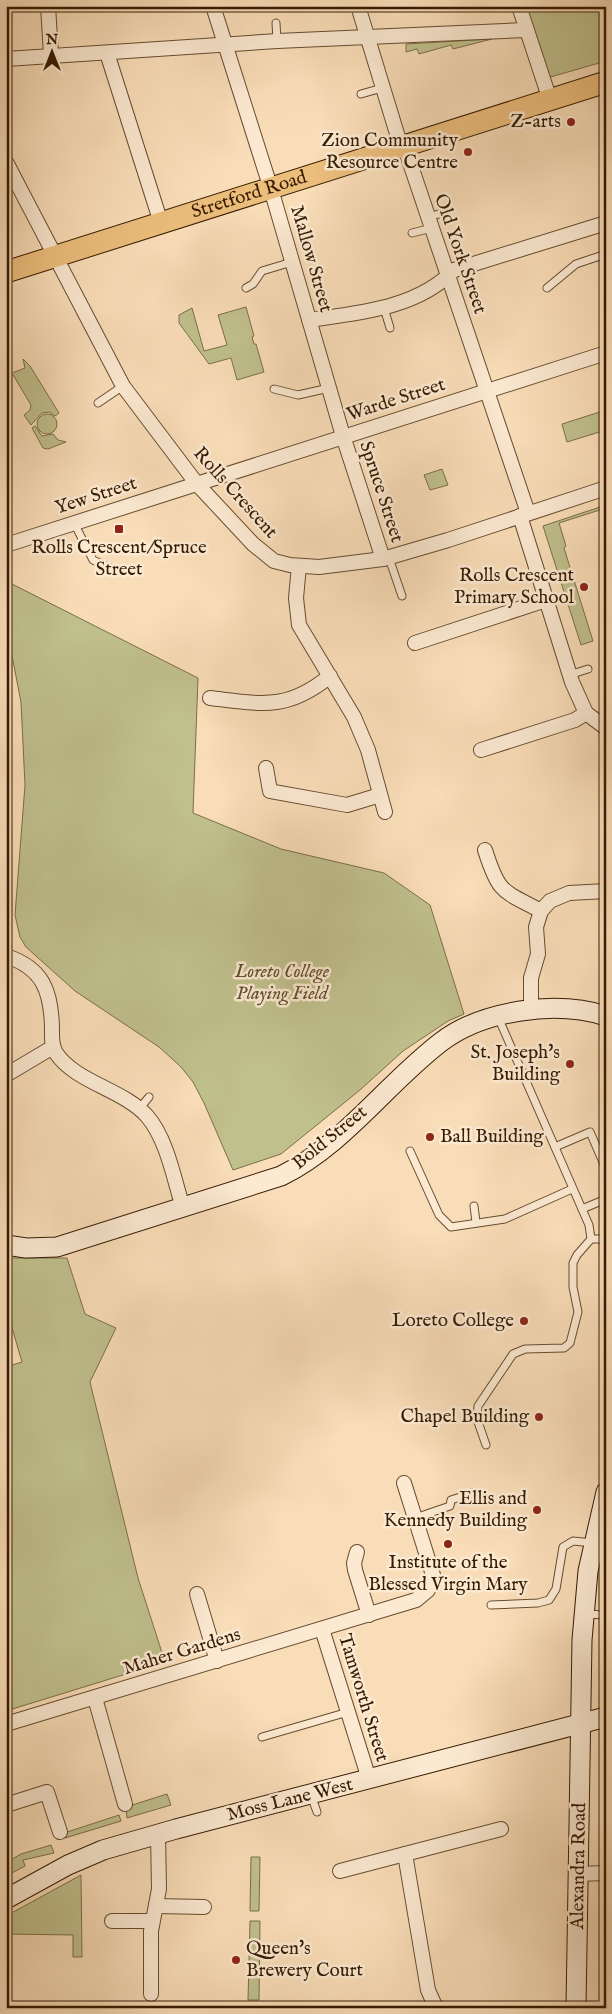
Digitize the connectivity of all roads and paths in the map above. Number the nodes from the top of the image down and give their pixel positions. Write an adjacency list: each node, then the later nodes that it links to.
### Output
1 (48, 6): 11 (street)
2 (213, 6): 9 (street, Mallow Street)
3 (358, 6): 7 (street, Old York Street)
4 (519, 6): 6 (street)
5 (276, 23): 8 (lane)
6 (526, 30): 7 (street); 16 (street)
7 (368, 36): 8 (street); 14 (street, Old York Street)
8 (277, 41): 9 (street)
9 (224, 45): 10 (street); 19 (street, Mallow Street)
10 (106, 53): 11 (street); 22 (street)
11 (51, 56): 12 (street)
12 (6, 58)
13 (606, 82): 16 (main road, Stretford Road)
14 (382, 88): 15 (lane); 17 (street, Old York Street)
15 (361, 94)
16 (550, 100): 17 (main road, Stretford Road)
17 (403, 146): 19 (main road, Stretford Road); 21 (street, Old York Street)
18 (6, 162): 26 (street, Rolls Crescent)
19 (271, 188): 22 (main road, Stretford Road); 27 (street, Mallow Street)
20 (446, 212): 21 (lane)
21 (430, 222): 24 (lane); 29 (street, Old York Street)
22 (161, 223): 26 (main road, Stretford Road)
23 (605, 225): 29 (street)
24 (412, 233)
25 (606, 254): 31 (lane)
26 (56, 257): 28 (main road, Stretford Road); 36 (street, Rolls Crescent)
27 (292, 262): 30 (lane); 33 (street, Mallow Street)
28 (6, 272)
29 (448, 277): 32 (street); 39 (street, Old York Street)
30 (246, 288)
31 (547, 288)
32 (384, 308): 33 (street); 34 (lane)
33 (309, 320): 37 (street, Mallow Street)
34 (390, 328)
35 (606, 353): 39 (street, Warde Street)
36 (124, 386): 40 (lane); 42 (street, Rolls Crescent)
37 (329, 388): 38 (lane); 41 (street, Mallow Street)
38 (274, 389)
39 (486, 391): 41 (street, Warde Street); 44 (street, Old York Street)
40 (98, 403)
41 (343, 436): 42 (street, Warde Street); 47 (street, Spruce Street)
42 (197, 484): 45 (street, Yew Street); 48 (street, Rolls Crescent)
43 (606, 488): 44 (street, Rolls Crescent)
44 (524, 515): 47 (street, Rolls Crescent); 51 (street, Old York Street)
45 (74, 523): 46 (street, Yew Street); 49 (lane)
46 (6, 545)
47 (386, 558): 48 (street, Rolls Crescent); 50 (lane)
48 (298, 566): 55 (street)
49 (117, 571)
50 (402, 596)
51 (546, 600): 52 (street); 54 (street, Old York Street)
52 (415, 643)
53 (588, 669): 54 (lane)
54 (569, 675): 57 (street, Old York Street)
55 (330, 676): 56 (street); 61 (street)
56 (210, 698)
57 (586, 713): 58 (street); 59 (street)
58 (606, 728)
59 (481, 750)
60 (266, 768): 61 (street)
61 (380, 795): 62 (street)
62 (385, 812)
63 (485, 850): 65 (street)
64 (606, 891): 65 (street)
65 (541, 911): 67 (street)
66 (6, 956): 70 (street)
67 (531, 1009): 68 (street, Bold Street); 69 (street, Bold Street)
68 (498, 1016): 74 (lane); 80 (street, Bold Street)
69 (606, 1016)
70 (53, 1047): 71 (street); 73 (street)
71 (6, 1075)
72 (149, 1097): 73 (lane)
73 (139, 1109): 80 (street)
74 (555, 1147): 76 (lane); 77 (lane)
75 (410, 1150): 82 (lane)
76 (606, 1169)
77 (572, 1189): 81 (lane); 82 (lane)
78 (606, 1199): 81 (lane)
79 (474, 1206): 82 (lane)
80 (183, 1208): 85 (street, Bold Street)
81 (582, 1209): 83 (lane)
82 (476, 1222)
83 (591, 1239): 84 (lane); 86 (lane)
84 (606, 1239)
85 (6, 1245)
86 (486, 1445)
87 (404, 1483): 90 (street, Maher Gardens)
88 (606, 1492): 91 (street, Alexandra Road)
89 (473, 1493): 90 (lane)
90 (415, 1518): 95 (street, Maher Gardens)
91 (593, 1544): 94 (lane); 96 (street, Alexandra Road)
92 (357, 1552): 95 (street)
93 (197, 1594): 99 (street)
94 (491, 1605)
95 (369, 1614): 98 (street, Maher Gardens)
96 (584, 1614): 97 (lane); 103 (street, Alexandra Road)
97 (606, 1615)
98 (322, 1629): 99 (street, Maher Gardens); 101 (street, Tamworth Street)
99 (217, 1660): 100 (street, Maher Gardens)
100 (95, 1698): 104 (street, Maher Gardens); 107 (street)
101 (348, 1712): 105 (lane); 106 (street, Tamworth Street)
102 (606, 1717): 103 (street, Moss Lane West)
103 (582, 1723): 106 (street, Moss Lane West); 115 (street, Alexandra Road)
104 (6, 1724)
105 (262, 1737)
106 (369, 1779): 111 (street, Moss Lane West)
107 (125, 1804)
108 (6, 1805): 110 (street)
109 (501, 1829): 112 (street)
110 (60, 1832)
111 (158, 1834): 116 (street, Moss Lane West); 117 (street)
112 (405, 1854): 113 (street); 122 (street)
113 (340, 1871)
114 (606, 1873): 115 (street)
115 (578, 1874): 123 (street, Alexandra Road)
116 (6, 1899)
117 (156, 1906): 118 (street); 120 (street)
118 (204, 1907)
119 (112, 1921): 120 (street)
120 (152, 1921): 121 (street)
121 (151, 1994)
122 (436, 2008)
123 (576, 2008)

